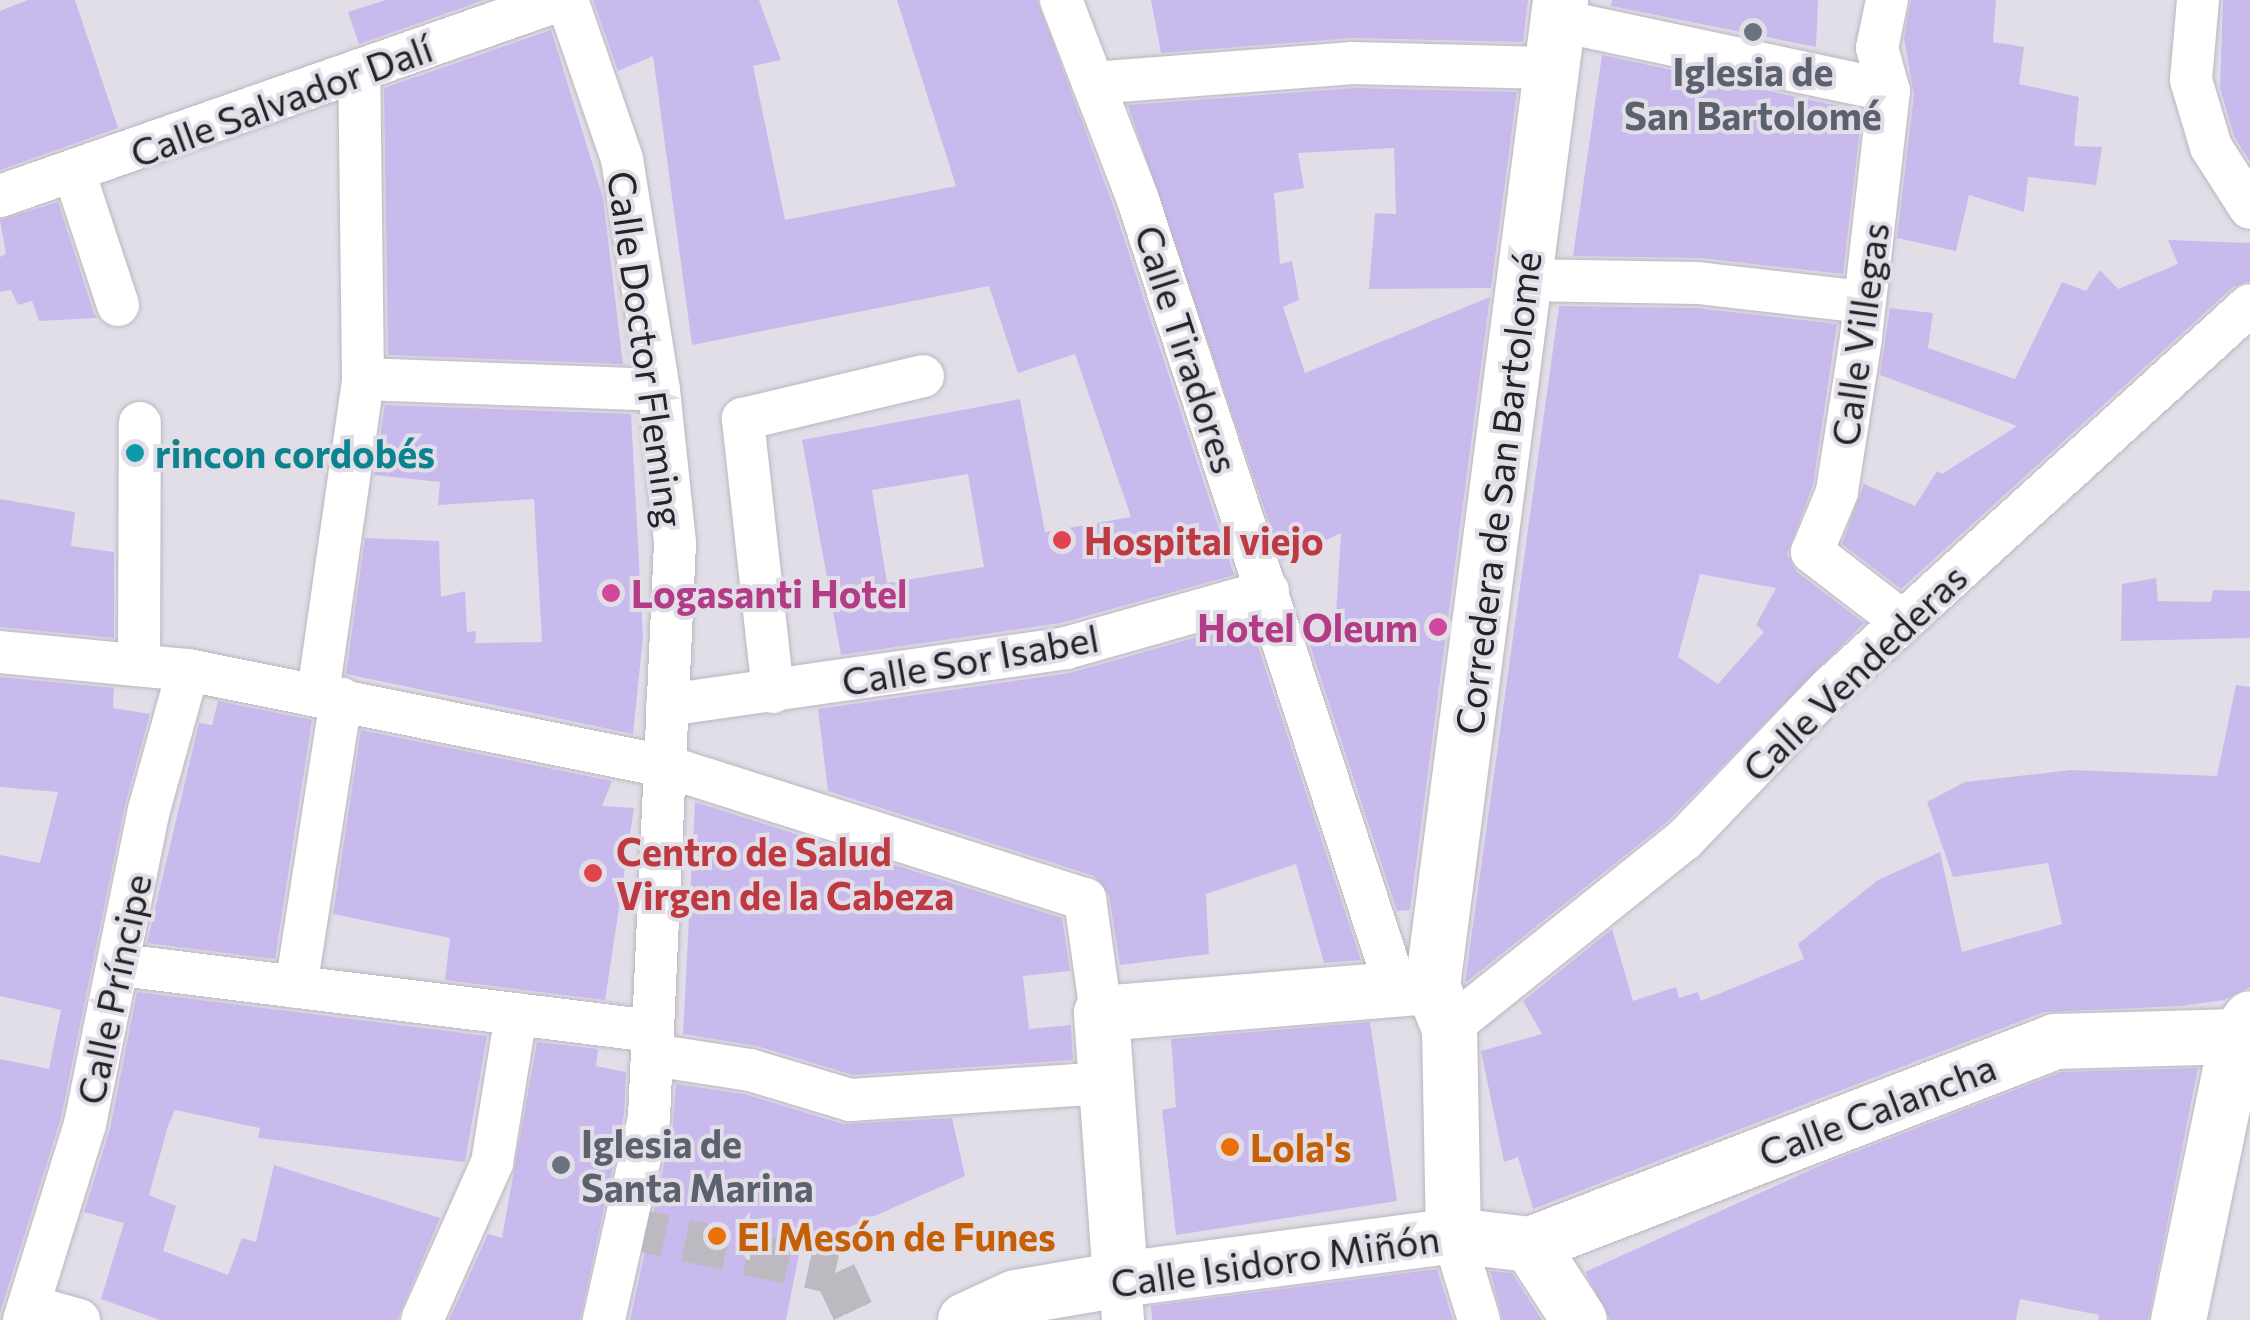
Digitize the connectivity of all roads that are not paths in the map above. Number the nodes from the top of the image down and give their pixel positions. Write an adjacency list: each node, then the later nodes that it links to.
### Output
1 (564, 0): 6 (street, Calle Salvador Dalí); 18 (street, Calle Doctor Fleming)
2 (1061, 0): 7 (street, Calle Tiradores)
3 (1886, 0): 8 (street, Calle Villegas)
4 (2198, 0): 11 (street)
5 (1555, 29): 7 (street); 8 (street); 12 (street, Corredera de San Bartolomé)
6 (359, 70): 9 (street, Calle Salvador Dalí); 17 (street)
7 (1093, 83): 20 (street, Calle Tiradores)
8 (1889, 91): 13 (street, Calle Villegas)
9 (75, 175): 10 (street, Calle Salvador Dalí); 14 (street)
10 (0, 196)
11 (2250, 208)
12 (1521, 280): 13 (street); 31 (street, Corredera de San Bartolomé)
13 (1865, 302): 21 (street, Calle Villegas)
14 (118, 305)
15 (2250, 305): 21 (street, Calle Vendederas)
16 (924, 376): 25 (street)
17 (363, 379): 18 (street); 26 (street)
18 (660, 390): 27 (street, Calle Doctor Fleming)
19 (140, 423): 23 (street)
20 (1268, 590): 25 (street, Calle Sor Isabel); 31 (street, Calle Tiradores)
21 (1902, 622): 31 (street, Calle Vendederas)
22 (0, 652): 23 (street)
23 (139, 662): 24 (street)
24 (188, 670): 26 (street); 29 (street, Calle Príncipe)
25 (774, 692): 27 (street, Calle Sor Isabel)
26 (329, 696): 28 (street); 30 (street)
27 (667, 705): 28 (street, Calle Doctor Fleming)
28 (664, 766): 33 (street); 35 (street, Calle Doctor Fleming)
29 (121, 965): 30 (street); 40 (street, Calle Príncipe)
30 (296, 987): 32 (street)
31 (1426, 1001): 33 (street); 37 (street, Corredera de San Bartolomé)
32 (516, 1014): 35 (street); 42 (street)
33 (1102, 1014): 36 (street)
34 (2244, 1027): 38 (street, Calle Calancha); 47 (street)
35 (653, 1043): 36 (street); 43 (street, Calle Doctor Fleming)
36 (1108, 1083): 39 (street)
37 (1453, 1235): 38 (street, Calle Isidoro Miñón); 39 (street, Calle Isidoro Miñón); 45 (street)
38 (1530, 1244): 46 (street)
39 (1122, 1300): 44 (street, Calle Isidoro Miñón)
40 (26, 1313): 41 (street)
41 (78, 1320)
42 (422, 1320)
43 (604, 1320)
44 (965, 1320)
45 (1480, 1320)
46 (1579, 1320)
47 (2178, 1320)

